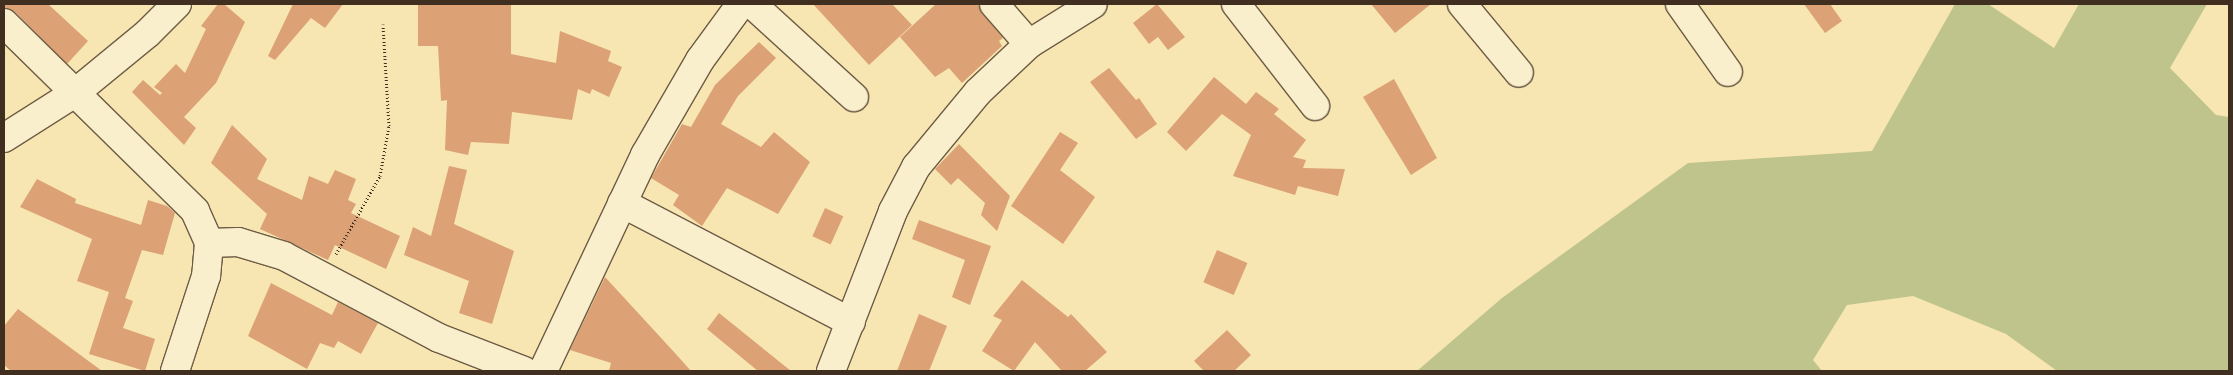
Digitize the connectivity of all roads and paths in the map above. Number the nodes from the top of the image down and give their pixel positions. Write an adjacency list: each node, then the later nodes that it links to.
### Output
1 (176, 4): 14 (street)
2 (741, 4): 18 (street)
3 (752, 4): 15 (street)
4 (994, 4): 11 (street)
5 (1093, 4): 11 (street)
6 (1236, 4): 16 (street)
7 (1462, 4): 13 (street)
8 (1680, 4): 12 (street)
9 (4, 23): 14 (street)
10 (383, 24): 20 (path)
11 (1029, 44): 21 (street)
12 (1728, 72)
13 (1519, 73)
14 (75, 93): 17 (street); 19 (street)
15 (854, 97)
16 (1315, 106)
17 (4, 138)
18 (622, 203): 21 (street); 24 (street)
19 (209, 243): 20 (street); 22 (street)
20 (324, 277): 23 (street)
21 (851, 322): 25 (street)
22 (175, 371)
23 (524, 371)
24 (543, 371)
25 (831, 371)

